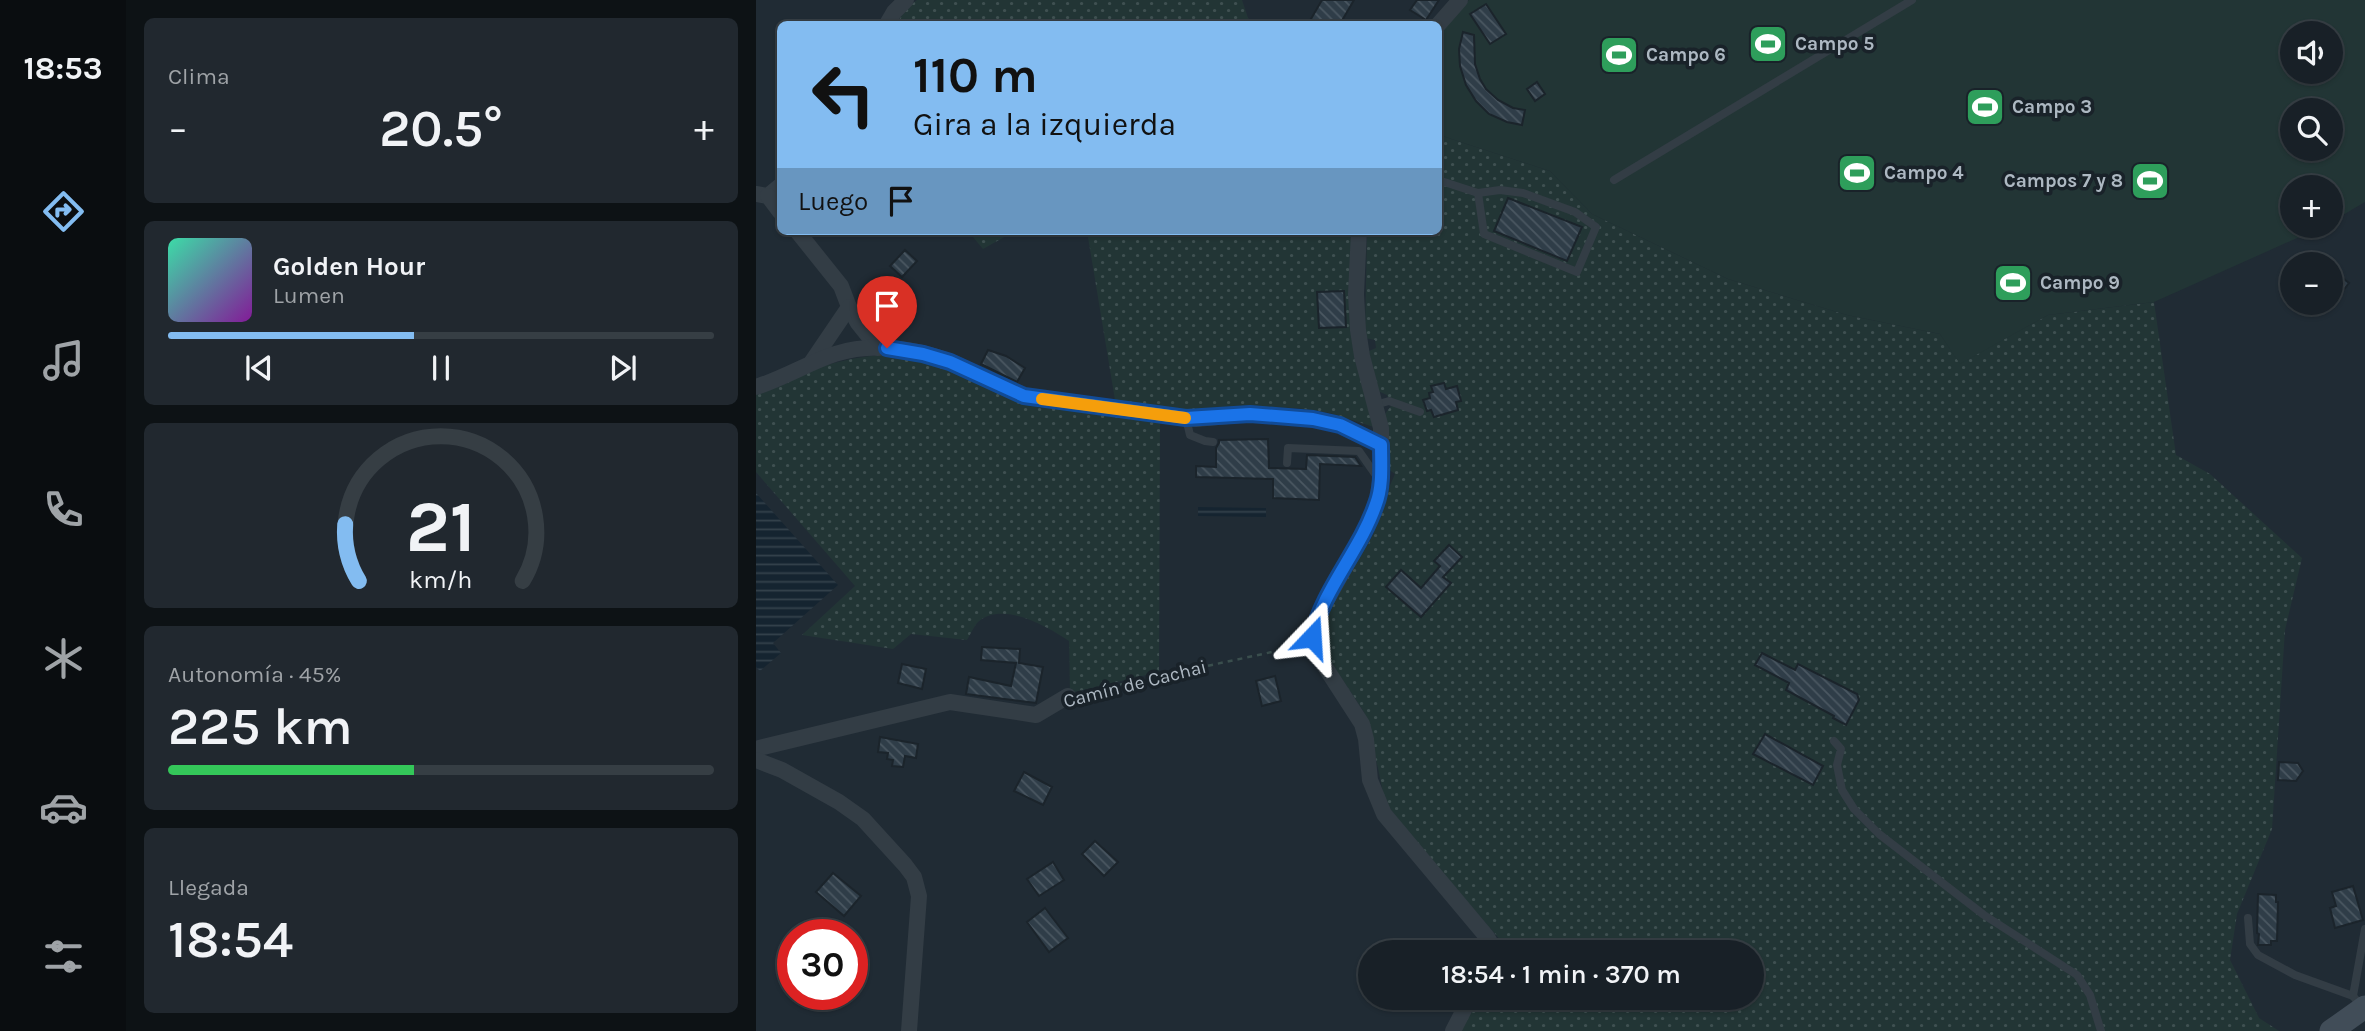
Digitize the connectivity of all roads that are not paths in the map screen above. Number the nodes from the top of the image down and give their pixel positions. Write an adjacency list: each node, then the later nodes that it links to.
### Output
1 (906, 0): 4 (street)
2 (1460, 0): 5 (street)
3 (1912, 0): 6 (lane)
4 (889, 21)
5 (1442, 21)
6 (1615, 180)
7 (1442, 181): 8 (lane)
8 (1478, 193): 8 (lane)
9 (800, 235): 11 (street)
10 (1359, 235): 15 (street)
11 (849, 307): 12 (street); 13 (street)
12 (878, 348): 13 (street); 17 (street)
13 (811, 363): 14 (street)
14 (756, 387)
15 (1375, 405): 16 (lane); 19 (street)
16 (1420, 412)
17 (1186, 418): 18 (lane); 19 (street)
18 (1213, 442)
19 (1381, 445): 21 (street)
20 (1287, 463): 21 (lane)
21 (1381, 474): 28 (street)
22 (1068, 696): 24 (street, Camín de Cachai)
23 (1834, 741): 33 (lane)
24 (756, 751)
25 (756, 760): 31 (street)
26 (2248, 918): 29 (lane)
27 (2365, 929): 29 (lane)
28 (1489, 940)
29 (2360, 1004): 34 (street)
30 (1464, 1010): 32 (street)
31 (909, 1031)
32 (1453, 1031)
33 (2101, 1031)
34 (2331, 1031)

